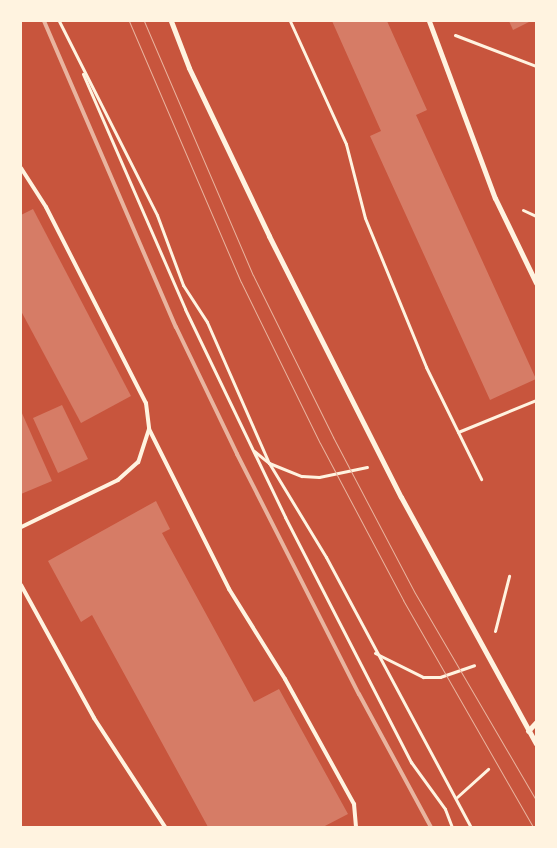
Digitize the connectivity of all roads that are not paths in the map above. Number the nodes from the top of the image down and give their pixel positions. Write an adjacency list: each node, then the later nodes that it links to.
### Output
1 (170, 21): 9 (street)
2 (430, 24): 4 (street)
3 (21, 168): 5 (lane)
4 (536, 283)
5 (149, 429): 6 (lane); 12 (lane)
6 (21, 527)
7 (21, 585): 11 (lane)
8 (536, 722): 9 (street)
9 (528, 731): 10 (street)
10 (536, 744)
11 (164, 827)
12 (356, 827)

